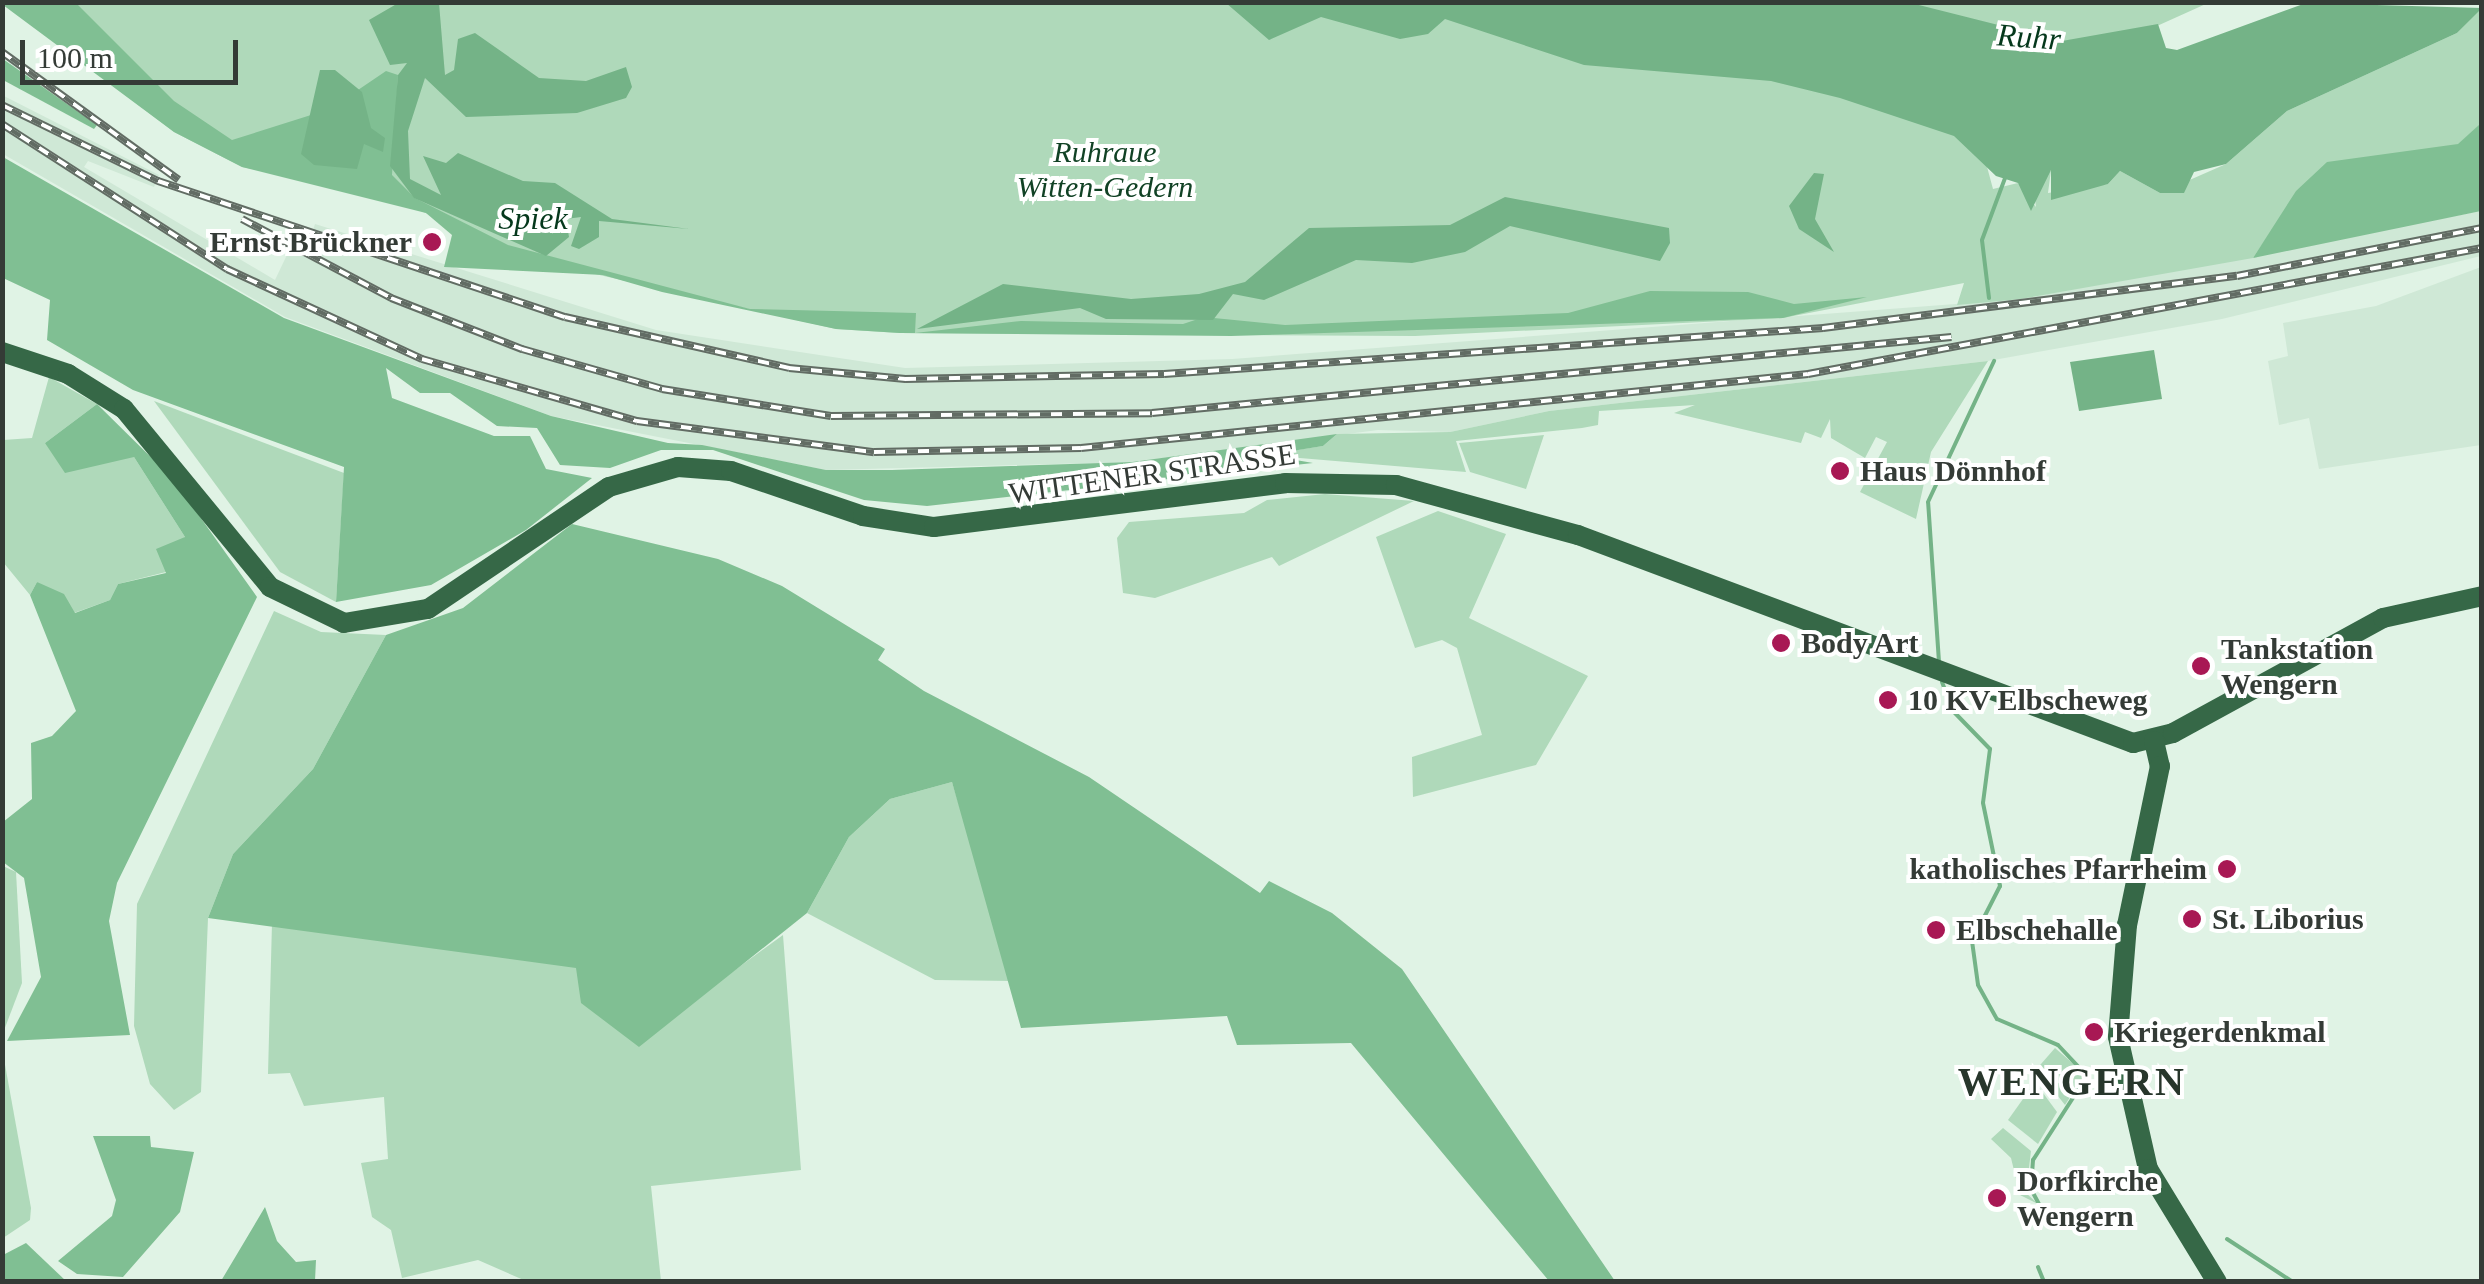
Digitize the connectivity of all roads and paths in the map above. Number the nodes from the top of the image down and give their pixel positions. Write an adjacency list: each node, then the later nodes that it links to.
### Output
1 (2, 352): 3 (main road, WITTENER STRASSE)
2 (2482, 596): 3 (main road)
3 (2154, 740): 4 (main road)
4 (2217, 1282)

